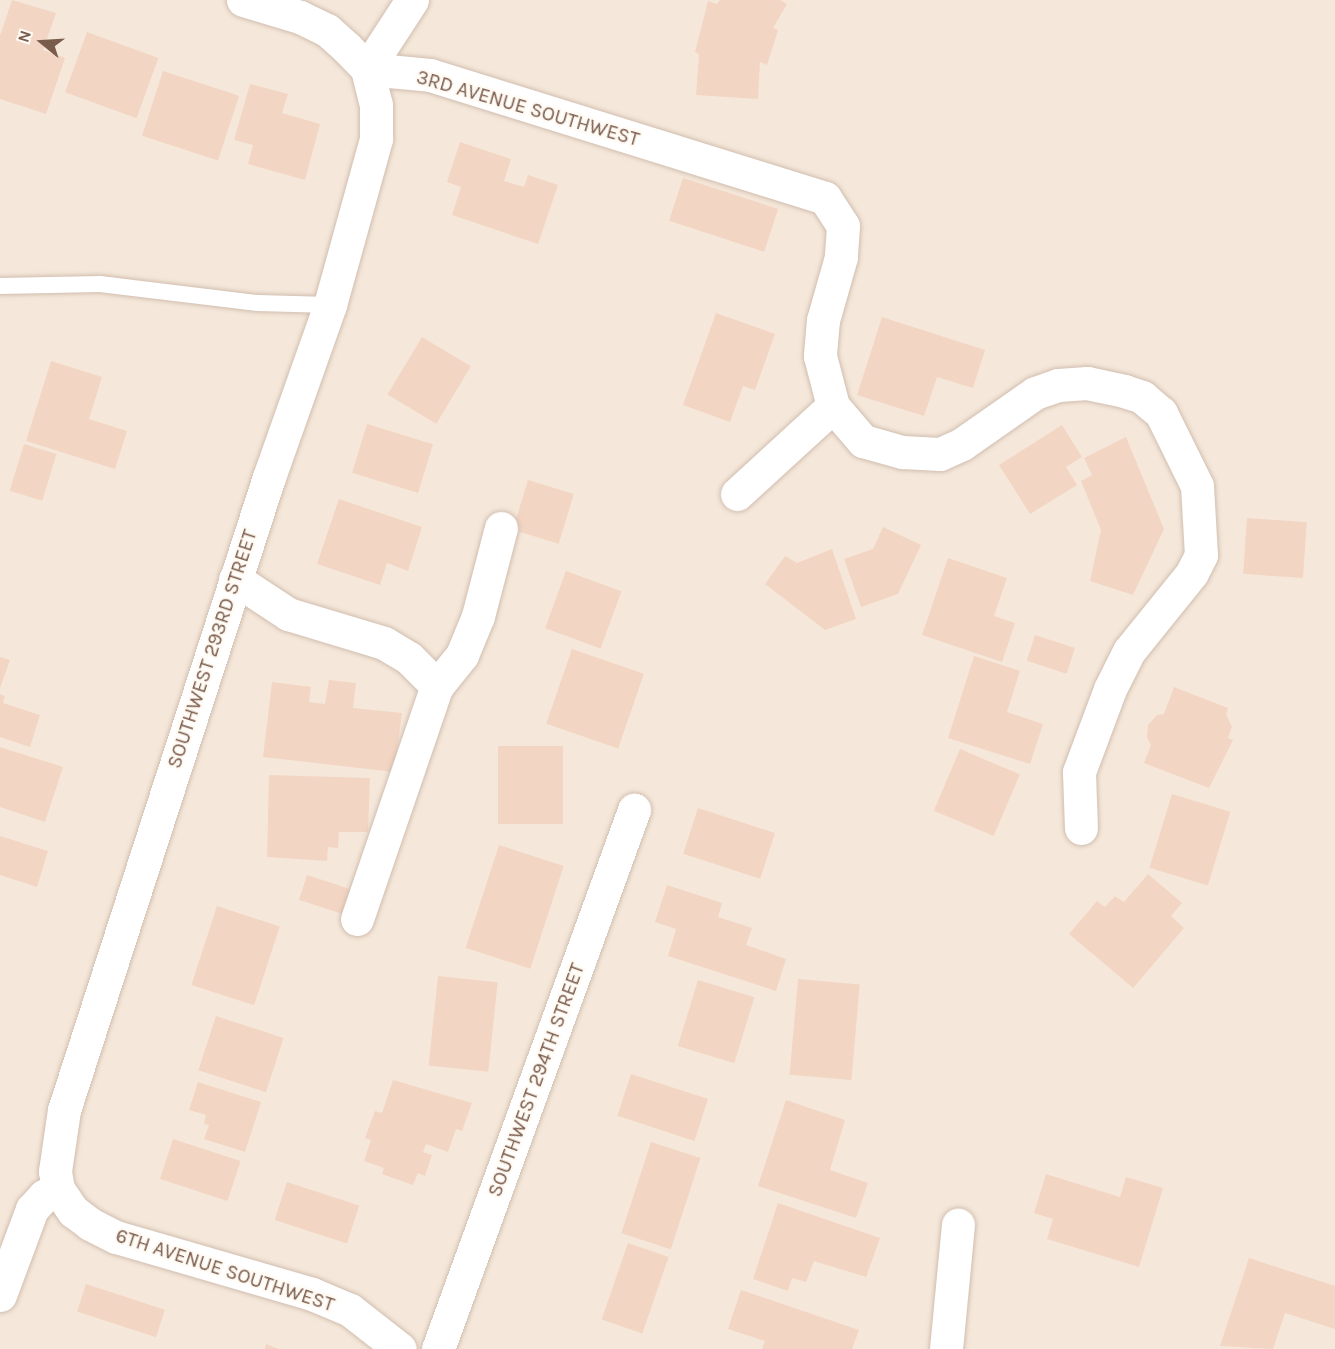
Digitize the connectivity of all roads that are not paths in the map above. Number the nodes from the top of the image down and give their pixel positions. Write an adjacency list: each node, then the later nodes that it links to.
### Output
1 (243, 0): 3 (street)
2 (412, 0): 3 (street)
3 (367, 69): 5 (street, SOUTHWEST 293RD STREET); 6 (street, 3RD AVENUE SOUTHWEST)
4 (0, 286): 5 (lane)
5 (330, 305): 9 (street, SOUTHWEST 293RD STREET)
6 (833, 406): 7 (street); 12 (street)
7 (737, 494)
8 (501, 528): 10 (street)
9 (235, 579): 10 (street); 14 (street, SOUTHWEST 293RD STREET)
10 (437, 686): 13 (street)
11 (634, 810): 18 (street, SOUTHWEST 294TH STREET)
12 (1082, 828)
13 (357, 919)
14 (58, 1189): 16 (street); 17 (street, 6TH AVENUE SOUTHWEST)
15 (958, 1225): 19 (street)
16 (0, 1295)
17 (402, 1348)
18 (438, 1349)
19 (946, 1349)

